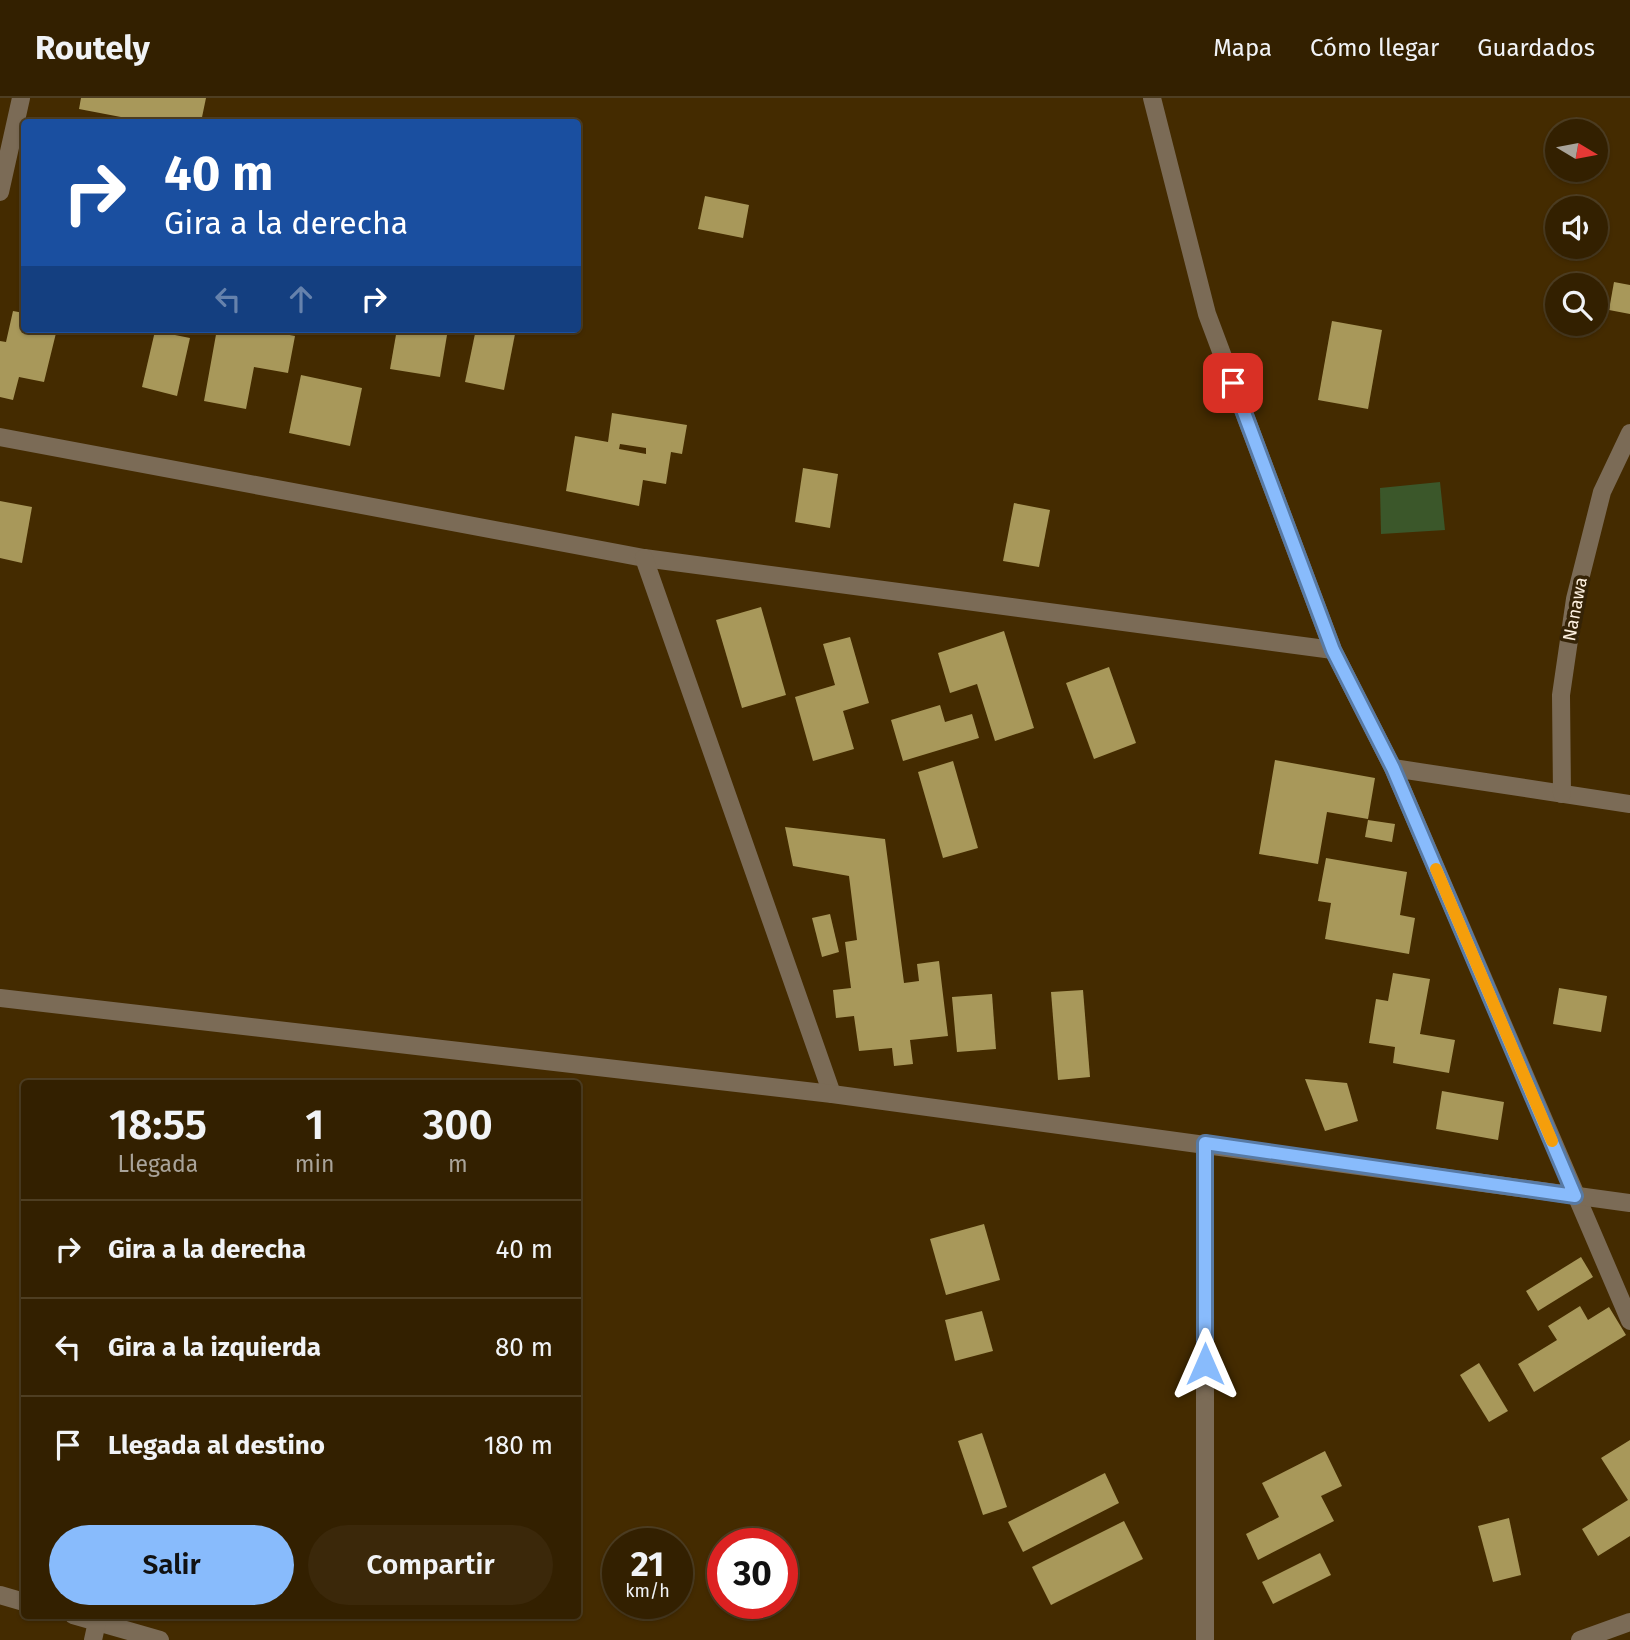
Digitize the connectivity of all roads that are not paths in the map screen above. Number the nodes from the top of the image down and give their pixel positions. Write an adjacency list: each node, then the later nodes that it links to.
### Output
1 (21, 98): 3 (street)
2 (1152, 98): 7 (street)
3 (0, 192)
4 (1630, 433): 9 (street, Nanawa)
5 (0, 437): 6 (street)
6 (644, 558): 7 (street); 12 (street)
7 (1333, 650): 8 (street)
8 (1393, 768): 9 (street); 14 (street)
9 (1562, 794): 10 (street)
10 (1630, 804)
11 (0, 998): 12 (street)
12 (832, 1094): 13 (street)
13 (1205, 1143): 14 (street); 24 (street)
14 (1575, 1196): 15 (street); 16 (street)
15 (1630, 1203)
16 (1630, 1321)
17 (0, 1595): 18 (street)
18 (21, 1601)
19 (87, 1619): 20 (street)
20 (97, 1622): 22 (street); 23 (street)
21 (1630, 1622): 25 (street)
22 (93, 1640)
23 (160, 1640)
24 (1205, 1640)
25 (1580, 1640)

